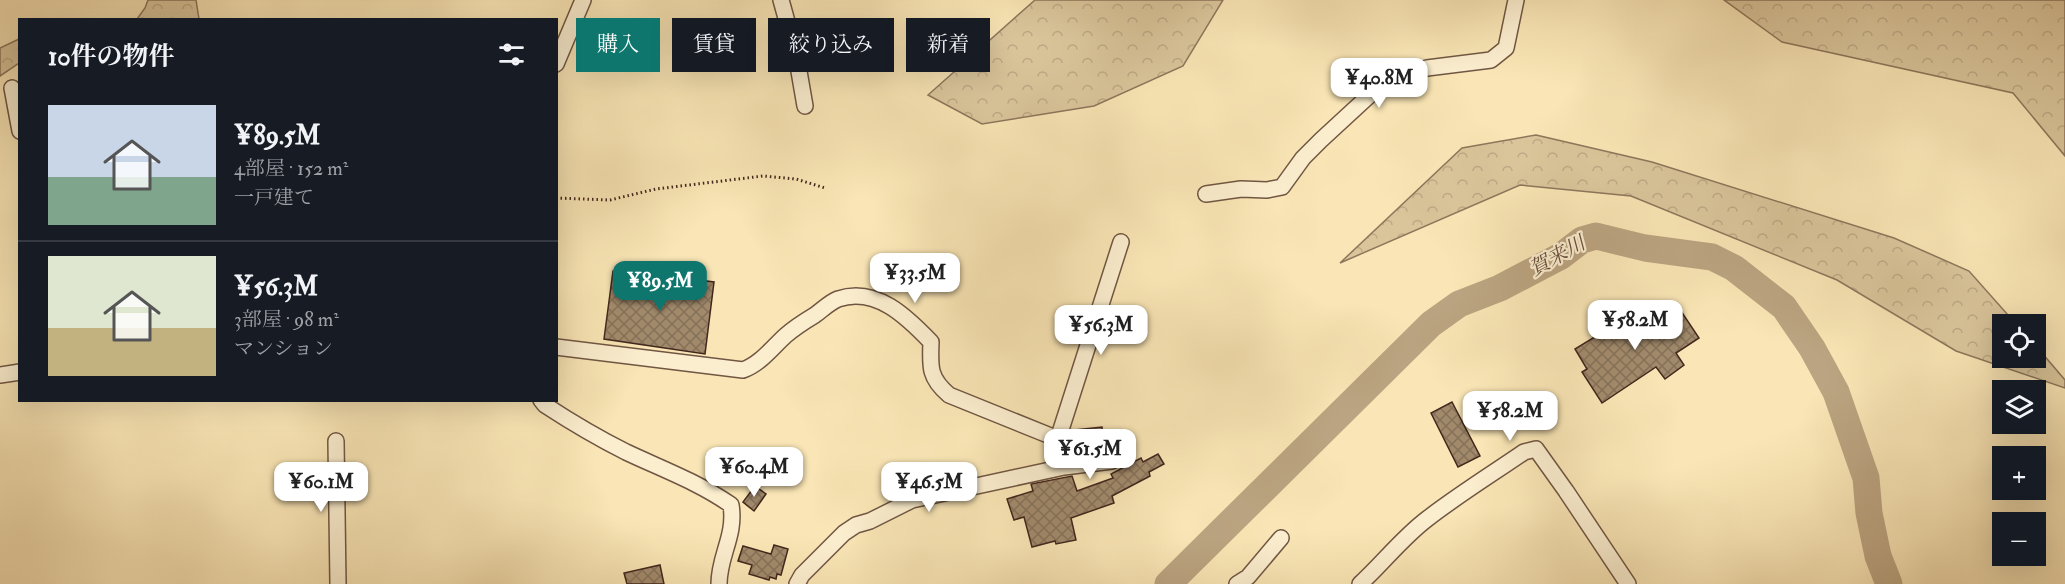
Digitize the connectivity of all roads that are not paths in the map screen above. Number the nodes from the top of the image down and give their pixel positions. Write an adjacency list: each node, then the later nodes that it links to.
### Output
1 (583, 0): 4 (street)
2 (781, 0): 6 (street)
3 (1516, 0): 8 (street)
4 (558, 59)
5 (12, 88): 7 (street)
6 (805, 106)
7 (18, 120)
8 (1206, 194)
9 (1121, 242): 14 (street)
10 (558, 347): 14 (street)
11 (18, 372): 12 (street)
12 (0, 375)
13 (543, 402): 20 (street)
14 (1058, 439): 17 (street)
15 (336, 441): 19 (street)
16 (1112, 461): 17 (street)
17 (1064, 467): 21 (street)
18 (1281, 538): 22 (street)
19 (338, 584)
20 (719, 584)
21 (797, 584)
22 (1237, 584)
23 (1360, 584): 24 (street)
24 (1628, 584)

